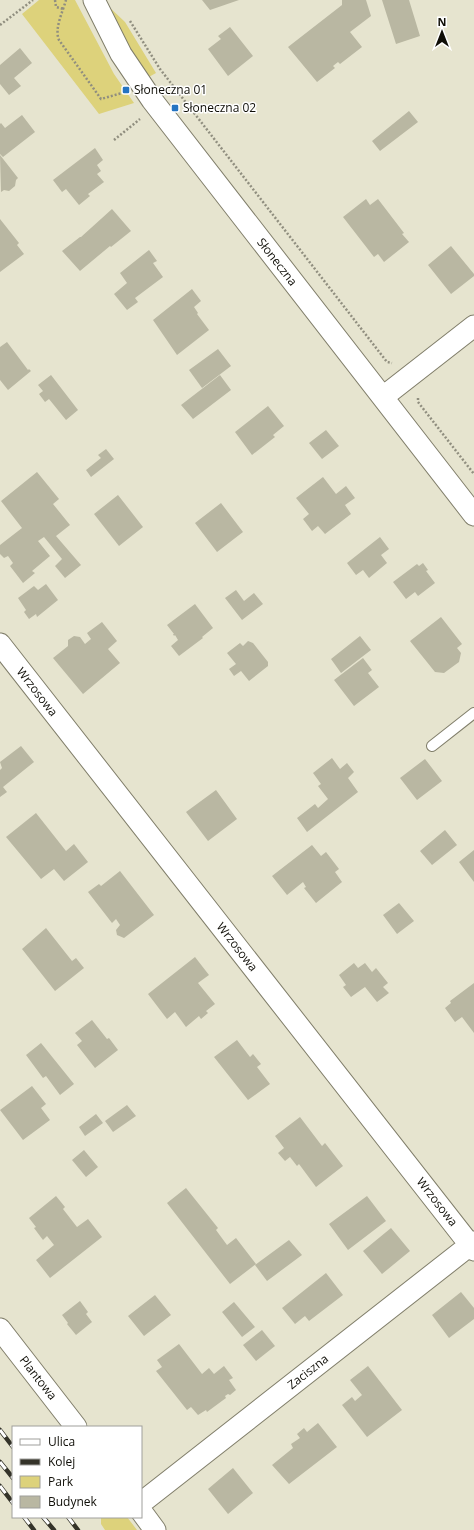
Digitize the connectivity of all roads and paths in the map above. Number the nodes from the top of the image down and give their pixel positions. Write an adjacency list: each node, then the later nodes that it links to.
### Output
1 (32, 0): 7 (path)
2 (55, 0): 5 (path)
3 (66, 0): 5 (path)
4 (94, 0): 14 (street, Słoneczna)
5 (64, 9): 8 (path)
6 (127, 17): 12 (path)
7 (0, 25)
8 (123, 93)
9 (141, 118): 10 (path)
10 (114, 140)
11 (474, 326): 14 (street)
12 (396, 363)
13 (418, 392): 15 (path)
14 (383, 397): 16 (street, Słoneczna)
15 (474, 474)
16 (474, 515)
17 (0, 644): 20 (street, Wrzosowa)
18 (474, 713): 19 (lane)
19 (432, 746)
20 (473, 1246): 23 (street, Zaciszna)
21 (0, 1328): 22 (street, Plantowa)
22 (75, 1426)
23 (142, 1502)
24 (142, 1513): 25 (street)
25 (155, 1530)

